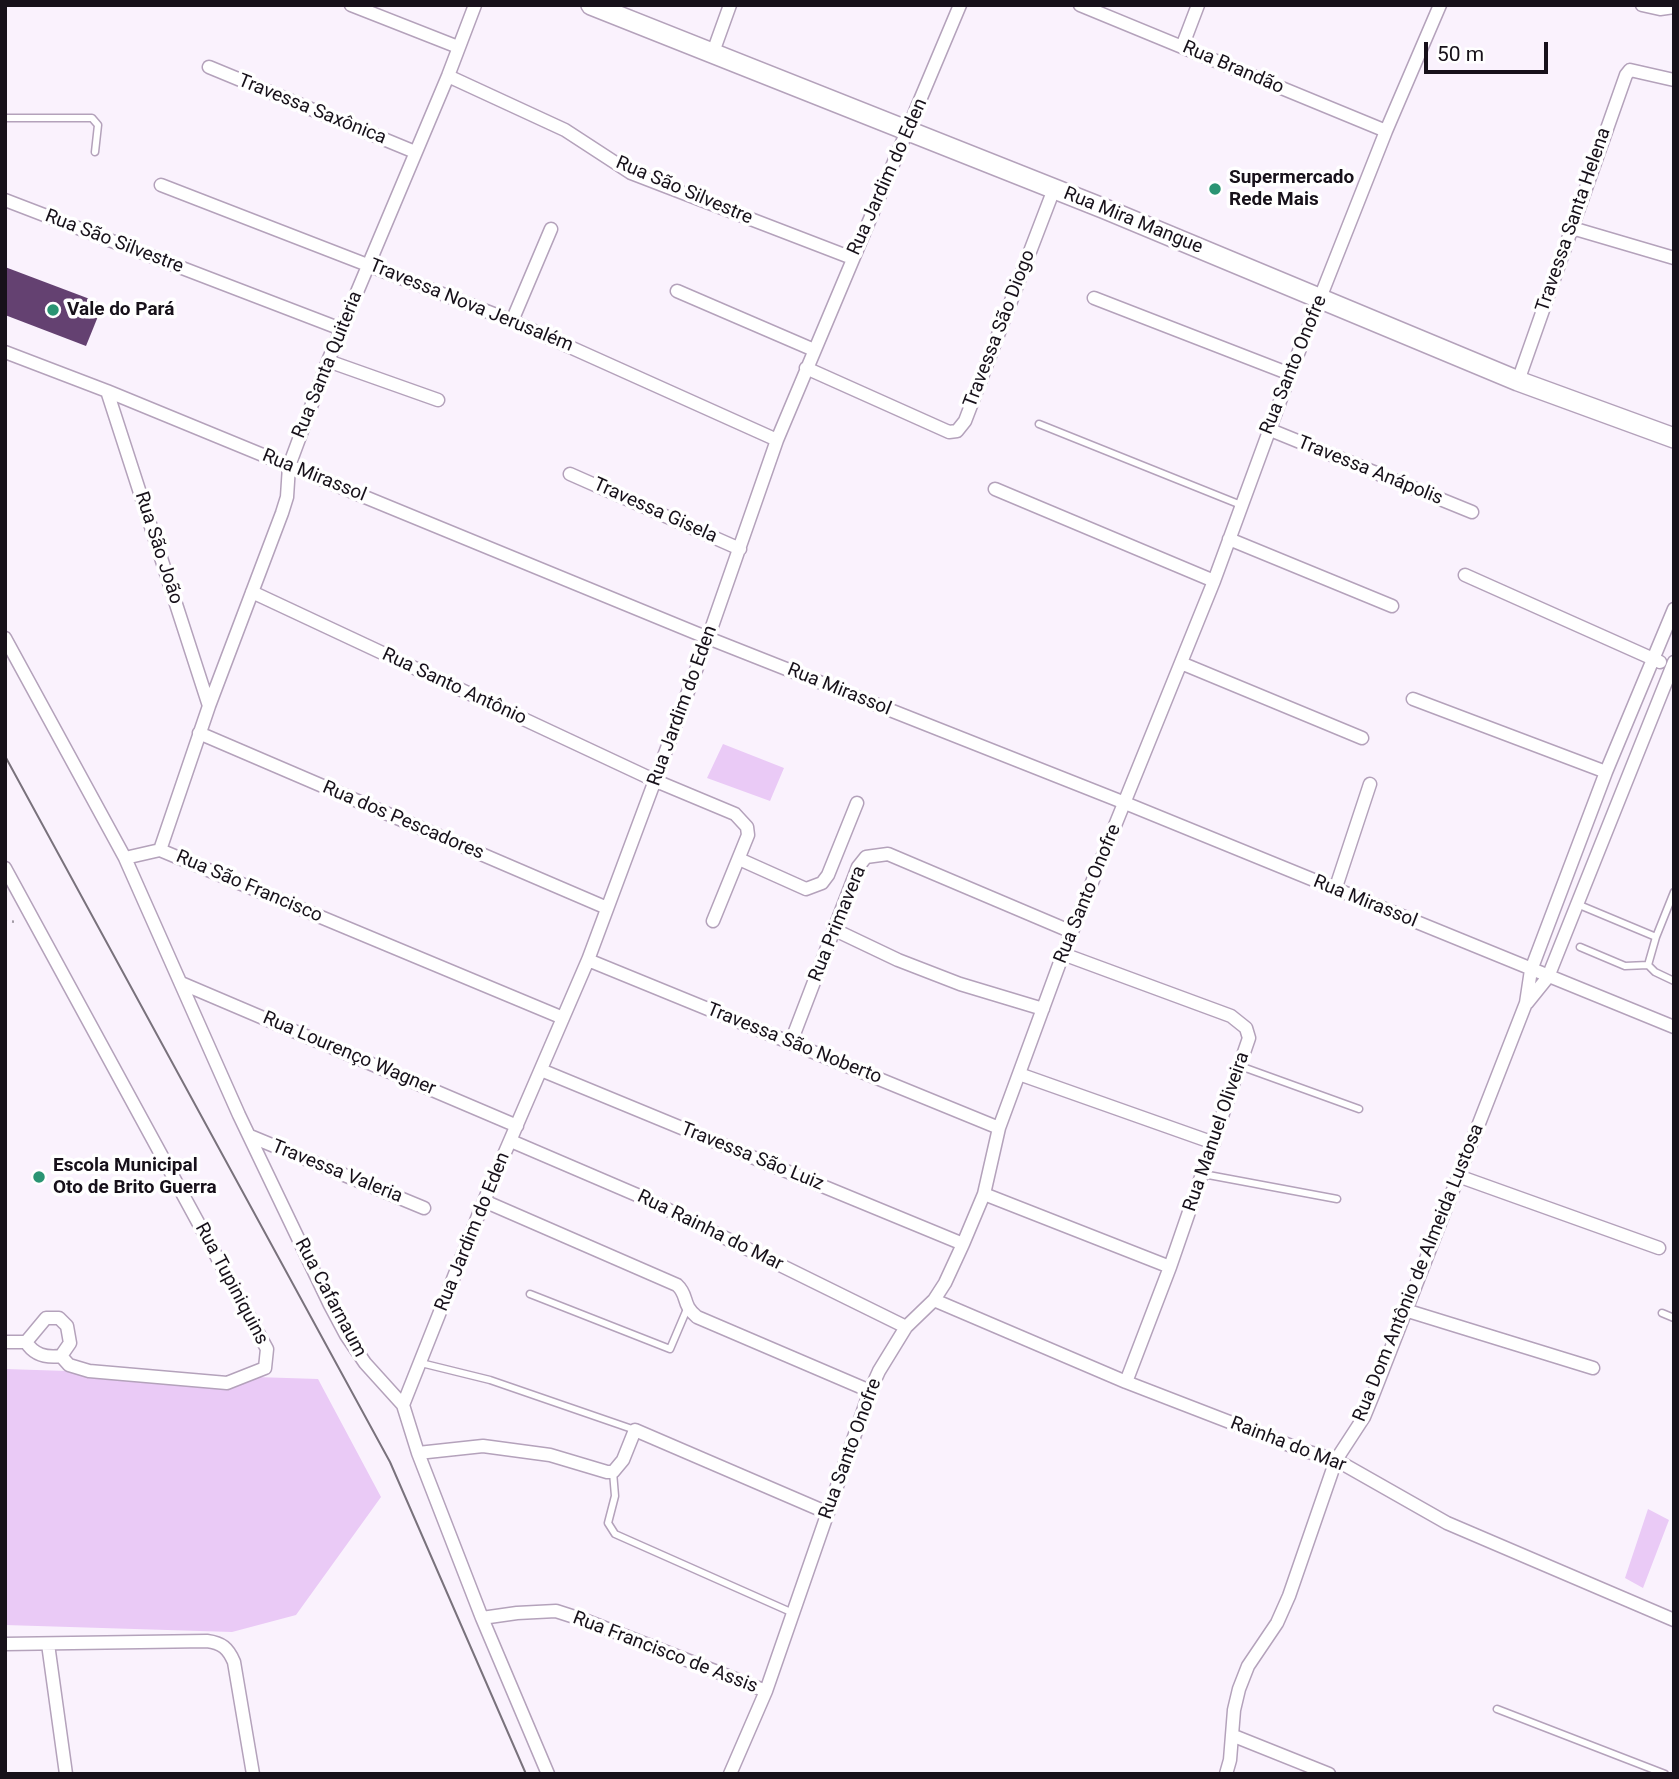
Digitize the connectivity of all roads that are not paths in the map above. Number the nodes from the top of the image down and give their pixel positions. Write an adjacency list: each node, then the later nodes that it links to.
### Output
1 (351, 5): 12 (street)
2 (475, 5): 12 (street, Rua Santa Quiteria)
3 (591, 5): 14 (main road, Rua Mira Mangue)
4 (730, 5): 14 (street)
5 (960, 5): 20 (street, Rua Jardim do Eden)
6 (1080, 5): 11 (street, Rua Brandão)
7 (1198, 5): 13 (street)
8 (1440, 5): 19 (street, Rua Santo Onofre)
9 (1642, 5): 10 (street)
10 (1674, 7)
11 (1096, 8): 13 (street, Rua Brandão)
12 (458, 47): 16 (street, Rua Santa Quiteria)
13 (1182, 47): 19 (street, Rua Brandão)
14 (712, 55): 20 (main road, Rua Mira Mangue)
15 (209, 67): 22 (street, Travessa Saxônica)
16 (448, 76): 22 (street, Rua Santa Quiteria); 28 (street, Rua São Silvestre)
17 (1674, 80): 26 (street, Travessa Santa Helena)
18 (5, 118): 21 (lane)
19 (1387, 131): 33 (street, Rua Santo Onofre)
20 (908, 133): 24 (main road, Rua Mira Mangue); 28 (street, Rua Jardim do Eden)
21 (95, 152)
22 (415, 152): 30 (street, Rua Santa Quiteria)
23 (161, 185): 30 (street, Travessa Nova Jerusalém)
24 (1054, 189): 33 (main road, Rua Mira Mangue); 39 (street, Travessa São Diogo)
25 (5, 200): 35 (street, Rua São Silvestre)
26 (1572, 228): 29 (street); 41 (street, Travessa Santa Helena)
27 (551, 229): 34 (street)
28 (852, 258): 36 (street, Rua Jardim do Eden)
29 (1674, 258)
30 (369, 264): 34 (street, Travessa Nova Jerusalém); 35 (street, Rua Santa Quiteria)
31 (677, 291): 36 (street)
32 (1094, 298): 40 (street)
33 (1321, 298): 40 (street, Rua Santo Onofre); 41 (main road, Rua Mira Mangue)
34 (512, 321): 47 (street, Travessa Nova Jerusalém)
35 (341, 329): 38 (street, Rua Santa Quiteria)
36 (814, 350): 39 (street, Rua Jardim do Eden)
37 (5, 352): 42 (street, Rua Mirassol)
38 (328, 361): 43 (street); 48 (street, Rua Santa Quiteria)
39 (806, 368): 47 (street, Rua Jardim do Eden)
40 (1290, 374): 45 (street, Rua Santo Onofre)
41 (1518, 381): 46 (main road, Rua Mira Mangue)
42 (107, 391): 48 (street, Rua Mirassol); 66 (street, Rua São João)
43 (438, 400)
44 (1039, 425): 51 (lane)
45 (1268, 429): 51 (street, Rua Santo Onofre); 52 (street, Travessa Anápolis)
46 (1674, 438)
47 (777, 440): 54 (street, Rua Jardim do Eden)
48 (289, 466): 57 (street, Rua Santa Quiteria); 61 (street, Rua Mirassol)
49 (570, 474): 54 (street, Travessa Gisela)
50 (995, 489): 56 (street)
51 (1241, 505): 53 (street, Rua Santo Onofre)
52 (1472, 512)
53 (1228, 539): 56 (street, Rua Santo Onofre); 58 (street)
54 (740, 549): 61 (street, Rua Jardim do Eden)
55 (1465, 575): 62 (street)
56 (1214, 581): 63 (street, Rua Santo Onofre)
57 (251, 592): 66 (street, Rua Santa Quiteria); 70 (street, Rua Santo Antônio)
58 (1392, 606)
59 (1674, 609): 62 (street, Rua Dom Antônio de Almeida Lustosa)
60 (5, 638): 75 (street)
61 (708, 638): 70 (street, Rua Jardim do Eden); 73 (street, Rua Mirassol)
62 (1653, 659): 64 (street); 69 (street, Rua Dom Antônio de Almeida Lustosa)
63 (1181, 663): 68 (street); 73 (street, Rua Santo Onofre)
64 (1673, 665): 80 (street, Rua Dom Antônio de Almeida Lustosa)
65 (1413, 699): 69 (street)
66 (209, 706): 67 (street, Rua Santa Quiteria)
67 (200, 733): 74 (street, Rua Santa Quiteria); 81 (street, Rua dos Pescadores)
68 (1362, 738)
69 (1606, 772): 90 (street, Rua Dom Antônio de Almeida Lustosa)
70 (656, 781): 76 (street, Rua Santo Antônio); 81 (street, Rua Jardim do Eden)
71 (1370, 784): 78 (street)
72 (856, 803): 76 (street)
73 (1125, 803): 78 (street, Rua Mirassol); 84 (street, Rua Santo Onofre)
74 (160, 850): 75 (street, Rua São Francisco); 96 (street, Rua São Francisco)
75 (125, 858): 93 (street, Rua Cafarnaum)
76 (740, 859): 82 (street, Rua Santo Antônio)
77 (5, 868): 126 (street, Rua Tupiniquins)
78 (1335, 890): 90 (street, Rua Mirassol)
79 (1674, 892): 85 (lane)
80 (1577, 904): 85 (lane); 91 (street, Rua Dom Antônio de Almeida Lustosa)
81 (607, 908): 88 (street, Rua Jardim do Eden)
82 (713, 921)
83 (835, 930): 84 (street, Rua Primavera); 95 (street); 98 (street, Rua Primavera)
84 (1072, 932): 87 (street, Rua Santo Onofre)
85 (1656, 937): 89 (lane)
86 (1580, 947): 89 (lane)
87 (1063, 954): 95 (street, Rua Santo Onofre); 99 (street, Rua Manuel Oliveira)
88 (588, 960): 96 (street, Rua Jardim do Eden); 98 (street, Travessa São Noberto)
89 (1648, 965): 92 (lane)
90 (1531, 970): 91 (street, Rua Mirassol); 94 (street, Rua Dom Antônio de Almeida Lustosa)
91 (1548, 977): 94 (street, Rua Dom Antônio de Almeida Lustosa); 97 (street, Rua Mirassol)
92 (1674, 981)
93 (181, 983): 103 (street, Rua Lourenço Wagner); 105 (street, Rua Cafarnaum)
94 (1526, 1003): 109 (street, Rua Dom Antônio de Almeida Lustosa)
95 (1043, 1009): 101 (street, Rua Santo Onofre)
96 (564, 1018): 100 (street, Rua Jardim do Eden)
97 (1674, 1027)
98 (791, 1042): 104 (street, Travessa São Noberto)
99 (1240, 1066): 102 (lane); 107 (street, Rua Manuel Oliveira)
100 (541, 1070): 103 (street, Rua Jardim do Eden); 114 (street, Travessa São Luiz)
101 (1019, 1074): 104 (street, Rua Santo Onofre); 107 (street)
102 (1359, 1109)
103 (517, 1126): 106 (street, Rua Jardim do Eden)
104 (999, 1128): 110 (street, Rua Santo Onofre)
105 (250, 1136): 113 (street, Travessa Valeria); 131 (street, Rua Cafarnaum)
106 (511, 1141): 112 (street, Rua Jardim do Eden); 123 (street, Rua Rainha do Mar)
107 (1213, 1143): 108 (street, Rua Manuel Oliveira)
108 (1203, 1174): 111 (lane); 116 (street, Rua Manuel Oliveira)
109 (1458, 1176): 115 (street); 120 (street, Rua Dom Antônio de Almeida Lustosa)
110 (984, 1194): 114 (street, Rua Santo Onofre); 116 (street)
111 (1337, 1199)
112 (484, 1201): 119 (street); 127 (street, Rua Jardim do Eden)
113 (424, 1208)
114 (963, 1244): 118 (street, Rua Santo Onofre)
115 (1659, 1248)
116 (1170, 1267): 129 (street, Rua Manuel Oliveira)
117 (530, 1294): 119 (lane)
118 (934, 1300): 123 (street, Rua Santo Onofre); 129 (street, Rainha do Mar)
119 (687, 1309): 130 (street)
120 (1405, 1310): 128 (street); 134 (street, Rua Dom Antônio de Almeida Lustosa)
121 (1662, 1313): 122 (lane)
122 (1674, 1318)
123 (906, 1327): 130 (street, Rua Santo Onofre)
124 (5, 1342): 125 (street)
125 (26, 1342): 126 (street); 126 (street)
126 (61, 1356)
127 (421, 1363): 131 (street, Rua Jardim do Eden); 132 (lane)
128 (1592, 1368)
129 (1126, 1382): 134 (street, Rainha do Mar)
130 (870, 1391): 136 (street, Rua Santo Onofre)
131 (403, 1405): 133 (street, Rua Cafarnaum)
132 (635, 1430): 135 (street); 136 (street)
133 (418, 1453): 135 (street); 138 (street, Rua Cafarnaum)
134 (1336, 1460): 139 (street, Rainha do Mar); 144 (street, Rua Dom Antônio de Almeida Lustosa)
135 (612, 1472): 137 (lane)
136 (828, 1513): 137 (street, Rua Santo Onofre)
137 (793, 1613): 142 (street, Rua Santo Onofre)
138 (482, 1619): 142 (street, Rua Francisco de Assis); 147 (street, Rua Cafarnaum)
139 (1674, 1620)
140 (5, 1644): 141 (street)
141 (48, 1644): 145 (street); 146 (street)
142 (766, 1691): 148 (street, Rua Santo Onofre)
143 (1497, 1709): 151 (lane)
144 (1234, 1736): 149 (street, Rua Dom Antônio de Almeida Lustosa); 150 (street)
145 (66, 1774)
146 (253, 1774)
147 (548, 1774)
148 (730, 1774)
149 (1226, 1774)
150 (1329, 1774)
151 (1665, 1774)

